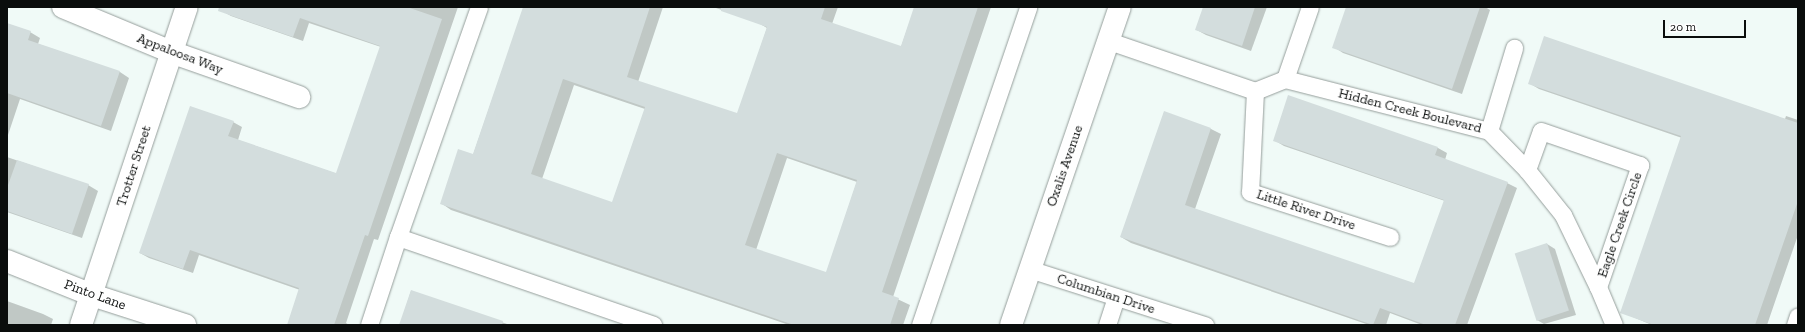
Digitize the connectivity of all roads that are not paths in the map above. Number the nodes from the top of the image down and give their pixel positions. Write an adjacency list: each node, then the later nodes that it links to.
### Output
1 (63, 7): 9 (street, Appaloosa Way)
2 (187, 7): 9 (street, Trotter Street)
3 (479, 7): 15 (lane)
4 (1028, 7): 27 (lane)
5 (1120, 7): 7 (street, Oxalis Avenue)
6 (1310, 7): 10 (lane)
7 (1109, 41): 11 (lane); 18 (street, Oxalis Avenue)
8 (1514, 48): 13 (lane)
9 (172, 52): 12 (street, Appaloosa Way); 20 (street, Trotter Street)
10 (1285, 79): 11 (lane); 13 (lane, Hidden Creek Boulevard)
11 (1256, 91): 16 (lane, Little River Drive)
12 (299, 97)
13 (1489, 131): 14 (lane, Hidden Creek Boulevard)
14 (1528, 170): 19 (lane, Hidden Creek Boulevard); 19 (lane, Eagle Creek Circle)
15 (398, 237): 25 (lane); 26 (lane)
16 (1390, 237)
17 (7, 261): 20 (street, Pinto Lane)
18 (1029, 269): 21 (lane, Columbian Drive); 28 (street, Oxalis Avenue)
19 (1598, 286): 31 (lane, Hidden Creek Boulevard)
20 (92, 295): 23 (street, Trotter Street); 24 (street, Pinto Lane)
21 (1116, 297): 29 (lane); 30 (lane, Columbian Drive)
22 (1798, 316): 32 (lane)
23 (81, 325)
24 (185, 325)
25 (369, 325)
26 (653, 325)
27 (920, 325)
28 (1011, 325)
29 (1107, 325)
30 (1205, 325)
31 (1614, 325)
32 (1795, 325)

